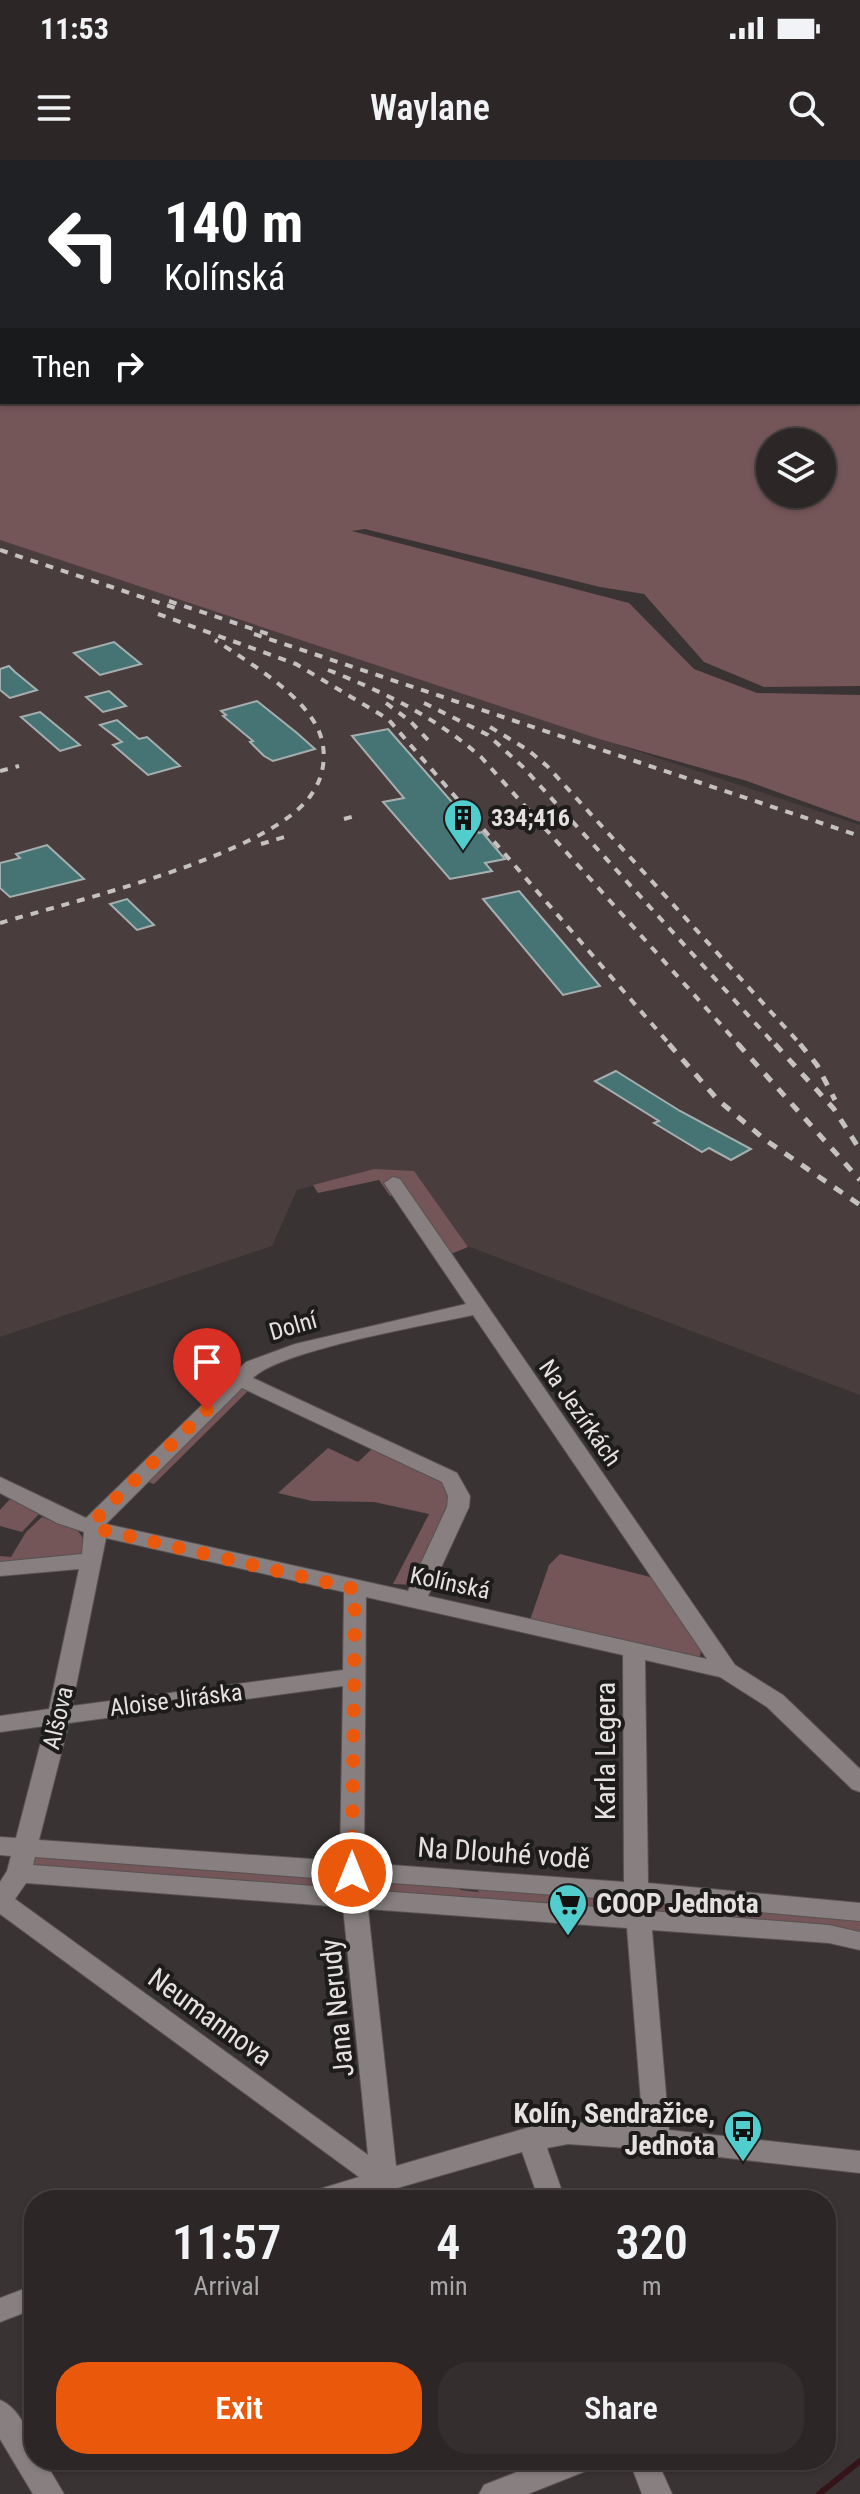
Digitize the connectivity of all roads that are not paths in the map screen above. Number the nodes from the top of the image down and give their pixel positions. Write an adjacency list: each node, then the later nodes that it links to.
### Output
1 (393, 1183): 2 (street, Na Jezírkách)
2 (477, 1308): 3 (street, Dolní); 11 (street, Na Jezírkách)
3 (239, 1379): 5 (street, Dolní); 9 (street)
4 (0, 1484): 5 (street, Kolínská)
5 (94, 1528): 6 (street, Alšova); 8 (street, Kolínská)
6 (91, 1560): 7 (street); 13 (street, Alšova)
7 (0, 1569)
8 (355, 1589): 9 (street, Kolínská); 12 (street, Jana Nerudy)
9 (414, 1602): 10 (street, Kolínská)
10 (634, 1650): 11 (street, Kolínská); 19 (street, Karla Legera)
11 (727, 1671): 15 (street, Kolínská)
12 (353, 1677): 13 (street, Aloise Jiráska); 18 (street, Jana Nerudy)
13 (59, 1715): 14 (street, Aloise Jiráska); 16 (street, Alšova)
14 (0, 1724)
15 (860, 1783)
16 (12, 1846): 17 (street, Alšova); 18 (street, Na Dlouhé vodě)
17 (19, 1873): 20 (street); 21 (street, Alšova)
18 (352, 1873): 19 (street, Na Dlouhé vodě); 20 (street, Jana Nerudy)
19 (636, 1892): 22 (street, Na Dlouhé vodě); 23 (street, Karla Legera)
20 (356, 1898): 23 (street); 28 (street, Jana Nerudy)
21 (0, 1901): 28 (street, Neumannova)
22 (860, 1912)
23 (638, 1919): 24 (street); 26 (street, Karla Legera)
24 (860, 1941)
25 (530, 2138): 26 (street); 28 (street); 30 (street)
26 (657, 2139): 27 (street)
27 (860, 2162)
28 (384, 2181): 29 (street)
29 (353, 2190)
30 (548, 2190)
31 (24, 2301): 32 (street)
32 (0, 2310)
33 (0, 2413): 34 (street)
34 (24, 2453)
35 (34, 2470): 38 (street)
36 (555, 2470): 39 (street)
37 (647, 2470): 40 (street)
38 (49, 2494)
39 (494, 2494)
40 (657, 2494)

